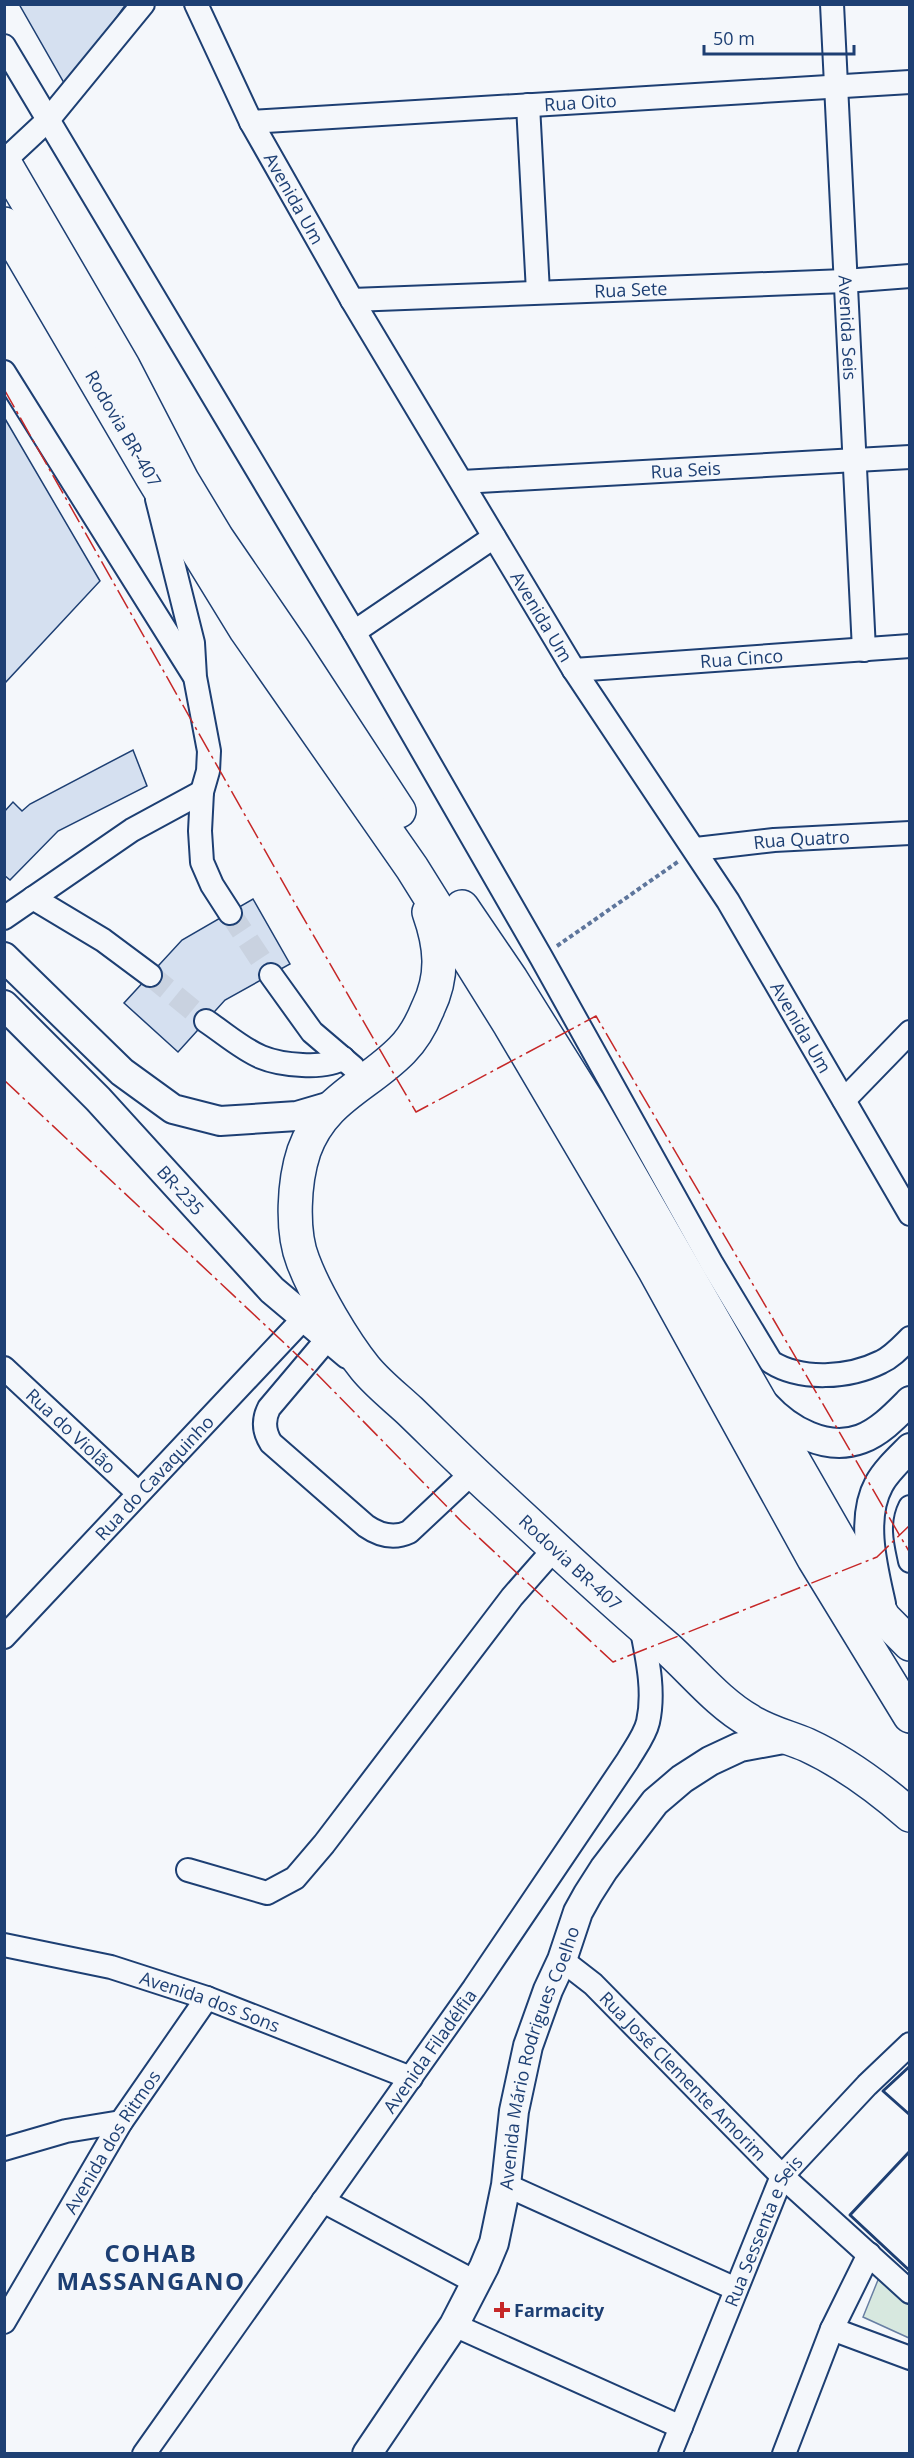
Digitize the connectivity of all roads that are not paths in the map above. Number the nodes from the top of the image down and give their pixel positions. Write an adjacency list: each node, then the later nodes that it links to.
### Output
1 (143, 4): 8 (street)
2 (196, 4): 9 (street, Avenida Um)
3 (832, 4): 6 (street, Avenida Seis)
4 (4, 46): 8 (street)
5 (909, 82): 6 (street, Rua Oito)
6 (836, 86): 7 (street, Rua Oito); 13 (street, Avenida Seis)
7 (528, 105): 9 (street, Rua Oito); 14 (street)
8 (48, 120): 10 (street); 22 (street)
9 (251, 122): 15 (street, Avenida Um)
10 (4, 161): 45 (highway)
11 (4, 224): 19 (highway, Rodovia BR-407)
12 (909, 276): 13 (street, Rua Sete)
13 (845, 281): 14 (street, Rua Sete); 18 (street, Avenida Seis)
14 (538, 292): 15 (street, Rua Sete)
15 (352, 300): 20 (street, Avenida Um)
16 (4, 372): 26 (street)
17 (909, 458): 18 (street, Rua Seis)
18 (854, 460): 20 (street, Rua Seis); 24 (street, Avenida Seis)
19 (152, 477): 26 (street); 30 (highway, Rodovia BR-407)
20 (462, 482): 21 (street, Avenida Um)
21 (494, 537): 22 (street); 25 (street, Avenida Um)
22 (354, 632): 45 (street)
23 (909, 646): 24 (street, Rua Cinco)
24 (864, 650): 25 (street, Rua Cinco)
25 (574, 670): 29 (street, Avenida Um)
26 (195, 677): 27 (street)
27 (202, 792): 31 (street); 32 (street)
28 (909, 833): 29 (street, Rua Quatro)
29 (696, 849): 42 (street, Avenida Um)
30 (412, 868): 41 (highway, Rodovia BR-407); 63 (highway)
31 (33, 898): 33 (street); 35 (street)
32 (230, 912)
33 (4, 918)
34 (4, 957): 43 (main road)
35 (150, 975)
36 (271, 975): 40 (street)
37 (4, 1005): 46 (main road, BR-235 / BR-235)
38 (206, 1021): 40 (street)
39 (909, 1032): 42 (street)
40 (343, 1058): 41 (street)
41 (369, 1077): 43 (highway, Rodovia BR-407)
42 (844, 1100): 44 (street, Avenida Um)
43 (331, 1106): 50 (highway, Rodovia BR-407)
44 (909, 1214)
45 (700, 1271): 48 (street); 51 (highway)
46 (304, 1318): 47 (main road, BR-235 / BR-235); 55 (street, Rua do Cavaquinho)
47 (329, 1337): 50 (main road, BR-235 / BR-235); 54 (street)
48 (909, 1338)
49 (4, 1368): 55 (street, Rua do Violão)
50 (366, 1369): 54 (highway, Rodovia BR-407)
51 (753, 1392): 52 (main road); 59 (highway)
52 (909, 1401)
53 (909, 1449): 59 (main road)
54 (473, 1472): 57 (highway, Rodovia BR-407)
55 (138, 1493): 61 (street, Rua do Cavaquinho)
56 (909, 1507): 58 (street)
57 (555, 1548): 60 (highway, Rodovia BR-407); 66 (street)
58 (909, 1561)
59 (884, 1618): 62 (highway)
60 (641, 1626): 64 (highway, Rodovia BR-407); 71 (street, Avenida Filadélfia)
61 (4, 1637)
62 (909, 1644)
63 (909, 1716)
64 (789, 1738): 65 (highway, Rodovia BR-407); 68 (main road, Avenida Mário Rodrigues Coelho)
65 (909, 1815)
66 (188, 1870)
67 (4, 1945): 69 (street, Avenida dos Sons)
68 (562, 1960): 74 (street, Rua José Clemente Amorim); 75 (main road, Avenida Mário Rodrigues Coelho)
69 (207, 1998): 71 (street, Avenida dos Sons); 72 (street, Avenida dos Ritmos)
70 (909, 2044): 74 (street, Rua Sessenta e Seis)
71 (411, 2078): 76 (street, Avenida Filadélfia)
72 (121, 2122): 73 (street); 81 (street, Avenida dos Ritmos)
73 (4, 2149)
74 (782, 2176): 77 (street, Rua José Clemente Amorim); 79 (street, Rua Sessenta e Seis)
75 (506, 2185): 78 (main road, Avenida Mário Rodrigues Coelho); 79 (street)
76 (323, 2201): 78 (street); 87 (street, Avenida Filadélfia)
77 (868, 2254): 80 (street, Rua José Clemente Amorim); 83 (street)
78 (477, 2283): 82 (main road, Avenida Mário Rodrigues Coelho)
79 (736, 2289): 85 (street, Rua Sessenta e Seis)
80 (909, 2292)
81 (4, 2322)
82 (454, 2325): 85 (street); 86 (main road, Avenida Mário Rodrigues Coelho)
83 (832, 2329): 84 (street); 89 (street)
84 (909, 2358)
85 (681, 2427): 88 (street, Rua Sessenta e Seis)
86 (375, 2451)
87 (144, 2454)
88 (670, 2454)
89 (784, 2454)

